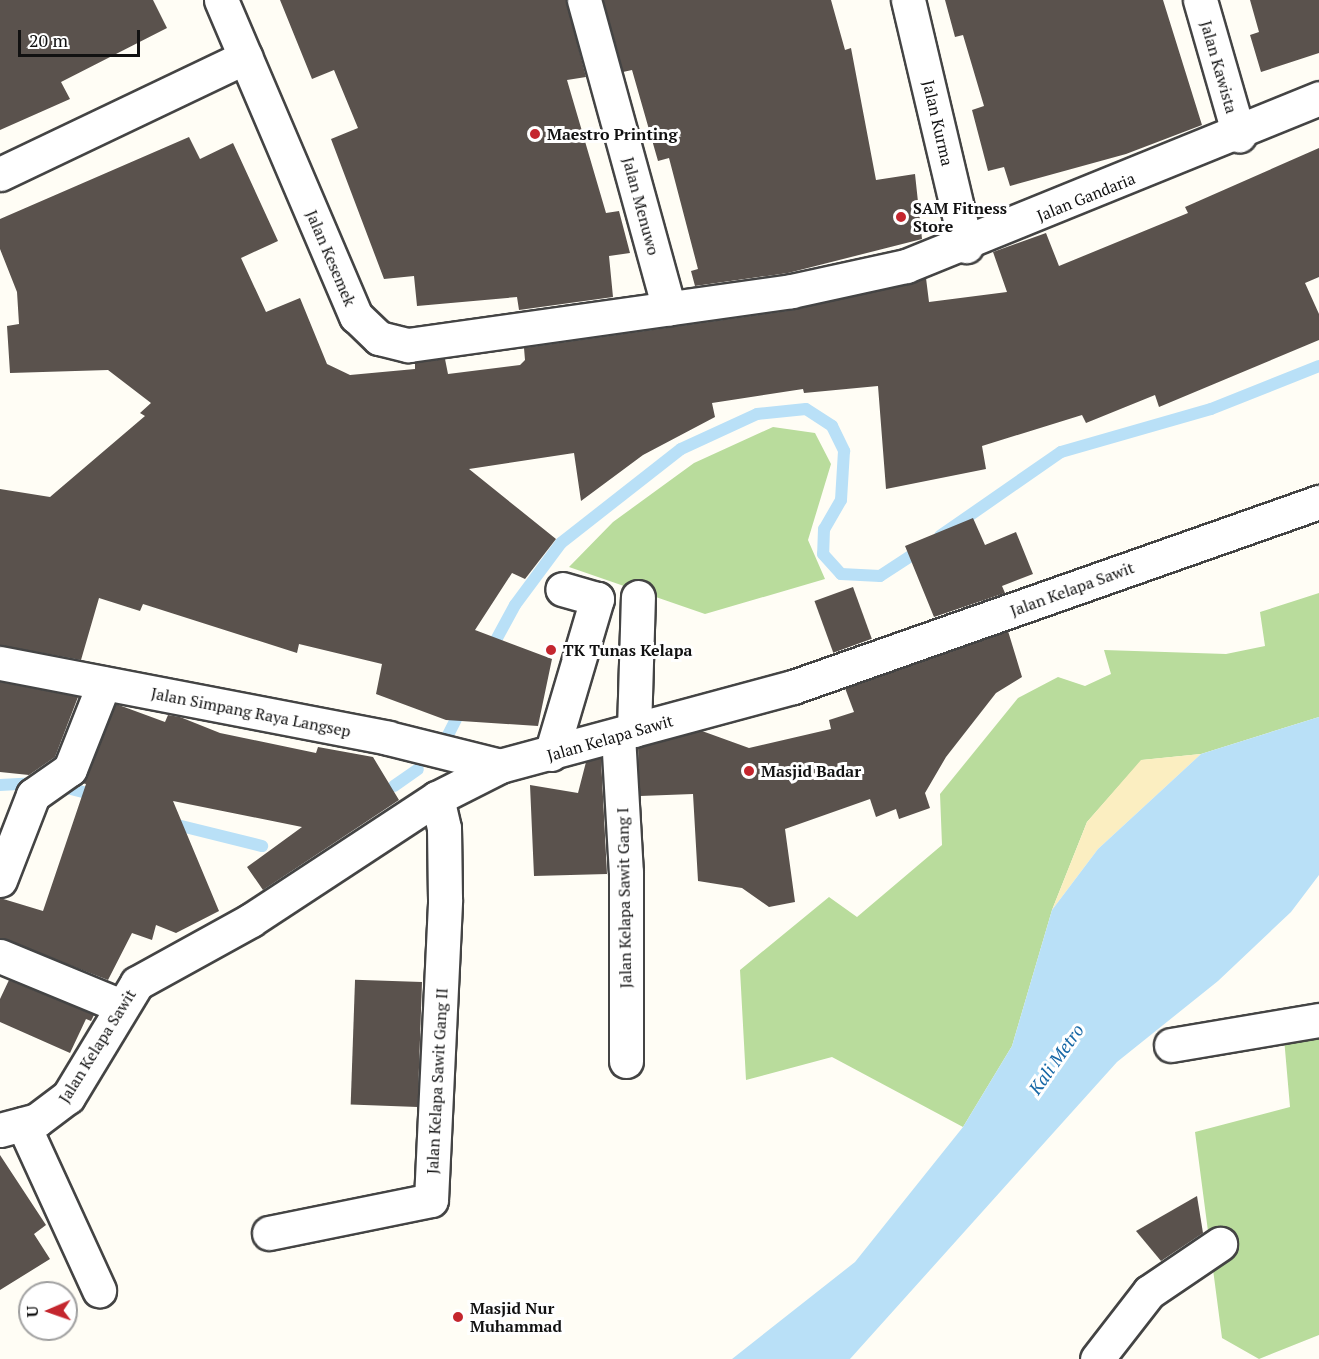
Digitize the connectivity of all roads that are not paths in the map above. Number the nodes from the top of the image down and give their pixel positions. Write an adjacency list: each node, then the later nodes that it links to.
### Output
1 (221, 0): 5 (street, Jalan Kesemek)
2 (584, 0): 10 (street, Jalan Menuwo)
3 (908, 0): 9 (street, Jalan Kurma)
4 (1200, 0): 7 (street, Jalan Kawista)
5 (245, 57): 8 (street); 10 (street, Jalan Kesemek)
6 (1319, 98): 7 (street, Jalan Gandaria)
7 (1239, 135): 9 (street, Jalan Gandaria)
8 (0, 174)
9 (966, 246): 10 (street, Jalan Gandaria)
10 (669, 308)
11 (1319, 502): 16 (street, Jalan Kelapa Sawit)
12 (562, 589): 17 (street)
13 (638, 597): 16 (street, Jalan Kelapa Sawit Gang I)
14 (0, 663): 15 (street, Jalan Simpang Raya Langsep)
15 (104, 683): 18 (street, Jalan Simpang Raya Langsep); 20 (street)
16 (626, 732): 17 (street, Jalan Kelapa Sawit); 25 (street, Jalan Kelapa Sawit Gang I)
17 (551, 754): 18 (street, Jalan Kelapa Sawit)
18 (500, 766): 19 (street, Jalan Kelapa Sawit)
19 (437, 798): 22 (street, Jalan Kelapa Sawit); 27 (street, Jalan Kelapa Sawit Gang II)
20 (0, 880)
21 (0, 956): 22 (street)
22 (119, 1005): 26 (street, Jalan Kelapa Sawit)
23 (1319, 1020): 24 (street)
24 (1172, 1045)
25 (626, 1061)
26 (12, 1127): 29 (street)
27 (269, 1233)
28 (1220, 1244): 30 (street)
29 (99, 1290)
30 (1096, 1359)

